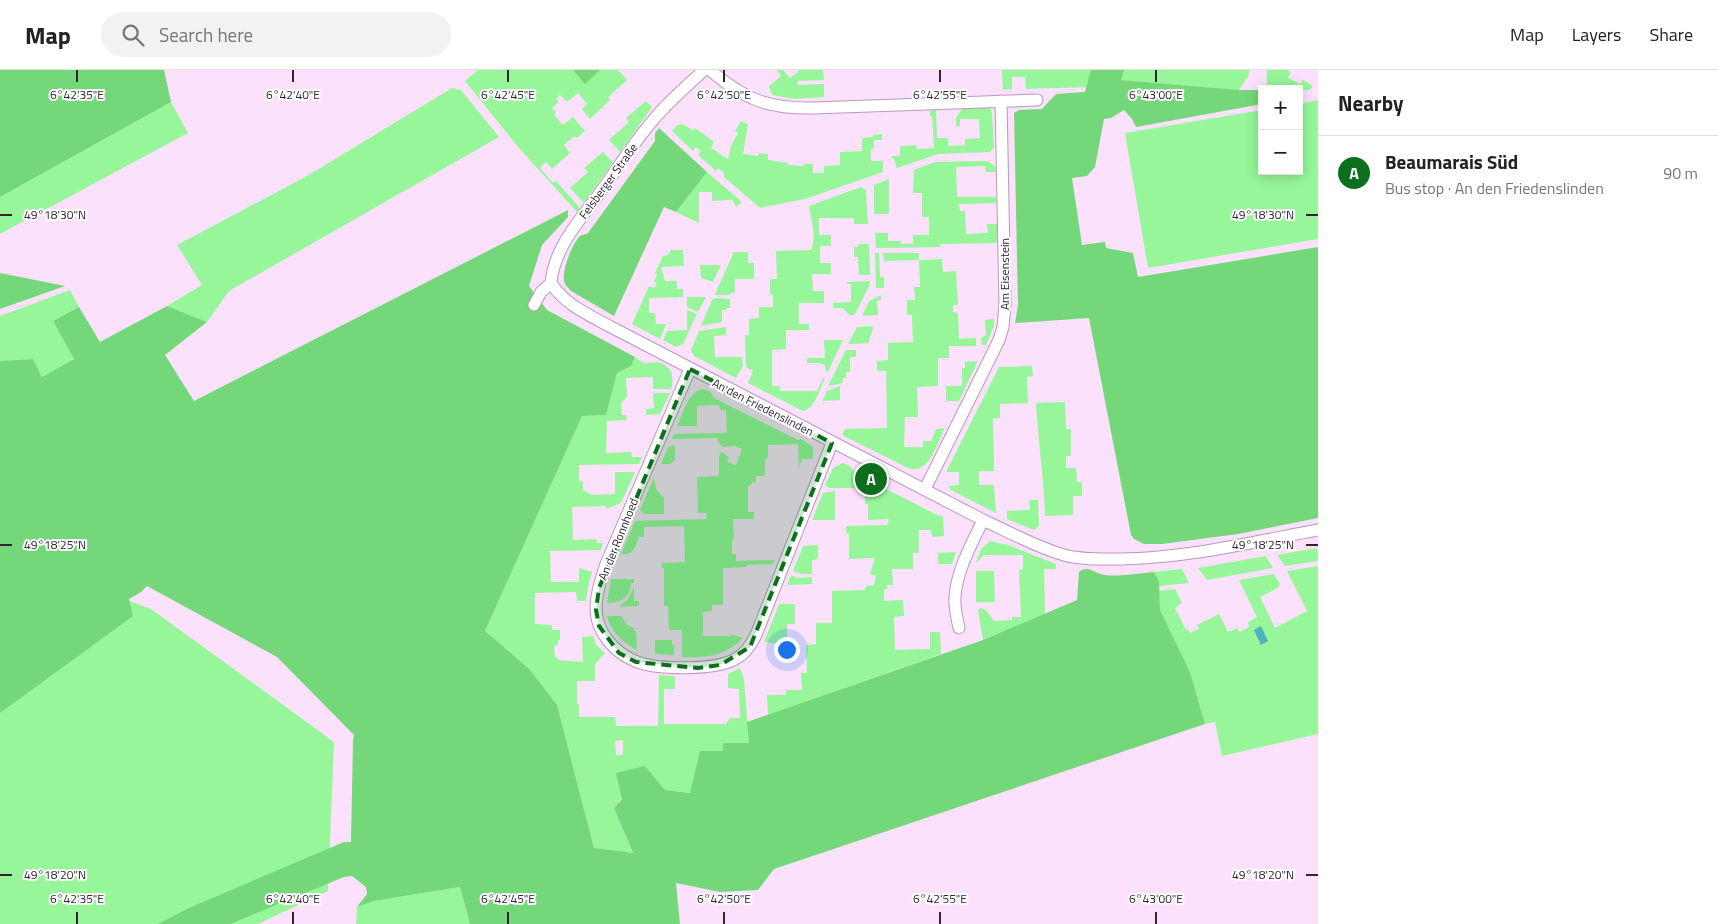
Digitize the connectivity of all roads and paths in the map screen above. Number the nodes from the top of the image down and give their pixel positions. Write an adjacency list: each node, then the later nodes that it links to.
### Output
1 (704, 70): 5 (street, Felsberger Straße)
2 (710, 70): 4 (street)
3 (1037, 100): 4 (street)
4 (1002, 101): 9 (street, Am Eisenstein)
5 (551, 283): 6 (street, Felsberger Straße); 7 (street, An den Friedenslinden)
6 (534, 304)
7 (690, 369): 8 (street, An den Friedenslinden); 8 (street, An der Ronnhoed)
8 (832, 442): 9 (street, An den Friedenslinden)
9 (925, 489): 10 (street, An den Friedenslinden)
10 (983, 520): 11 (street, An den Friedenslinden); 12 (street)
11 (1318, 530)
12 (959, 628)

